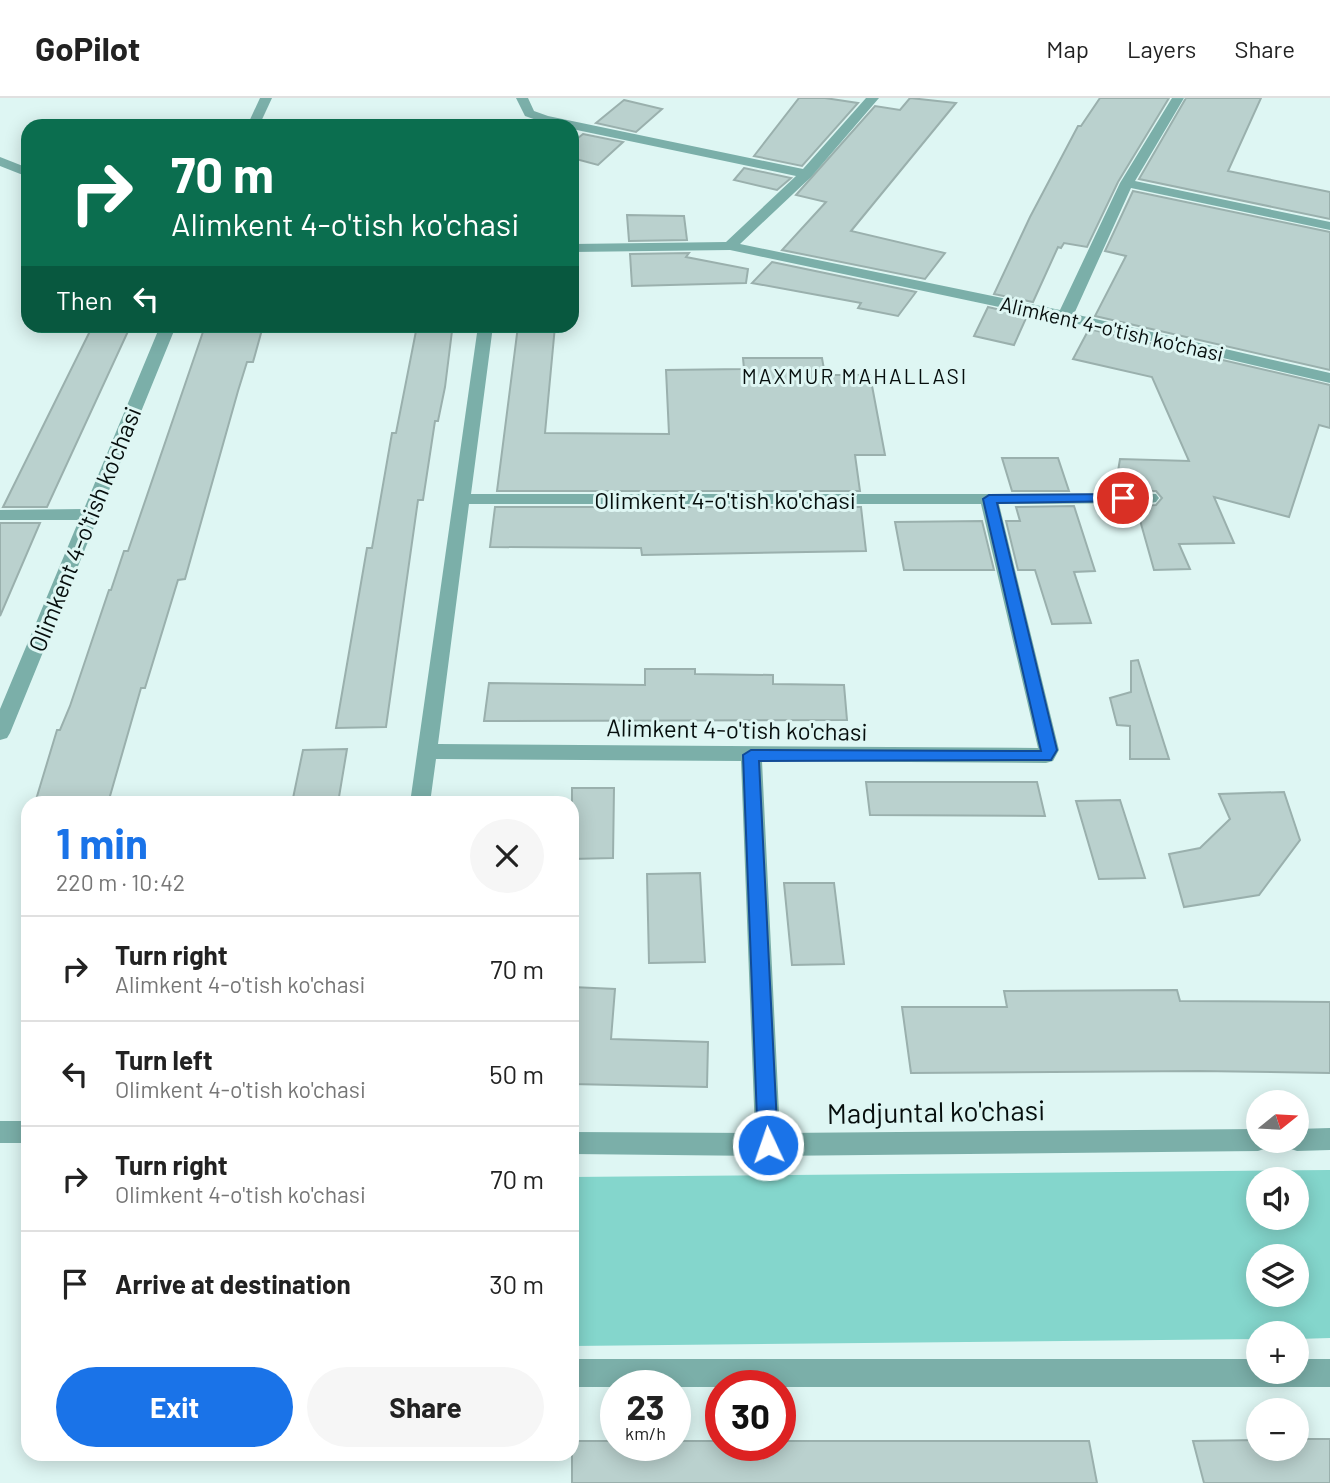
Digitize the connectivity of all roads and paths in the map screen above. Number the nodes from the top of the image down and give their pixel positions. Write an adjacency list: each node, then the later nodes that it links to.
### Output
1 (266, 98): 5 (street)
2 (522, 98): 6 (street)
3 (873, 98): 10 (street)
4 (1178, 98): 11 (street)
5 (256, 119)
6 (545, 119)
7 (579, 126): 10 (street)
8 (0, 161): 9 (street)
9 (21, 170)
10 (806, 174): 13 (street)
11 (1127, 183): 12 (street); 15 (street)
12 (1330, 226)
13 (730, 246): 14 (street, Alimkent 4-o'tish ko'chasi); 15 (street, Alimkent 4-o'tish ko'chasi)
14 (579, 247)
15 (1065, 316): 18 (street, Alimkent 4-o'tish ko'chasi)
16 (164, 333): 22 (street, Olimkent 4-o'tish ko'chasi)
17 (484, 333): 20 (street)
18 (1330, 378)
19 (1150, 498): 21 (street, Olimkent 4-o'tish ko'chasi)
20 (462, 499): 21 (street, Olimkent 4-o'tish ko'chasi); 25 (street)
21 (989, 499): 26 (street, Alimkent 4-o'tish ko'chasi)
22 (89, 514): 23 (street); 24 (street, Olimkent 4-o'tish ko'chasi)
23 (0, 515)
24 (0, 733)
25 (428, 751): 26 (street, Alimkent 4-o'tish ko'chasi); 27 (street)
26 (751, 755): 34 (street)
27 (421, 796)
28 (0, 1132): 29 (street)
29 (21, 1132)
30 (1330, 1139): 32 (street)
31 (1246, 1140): 34 (street, Madjuntal ko'chasi)
32 (1309, 1140)
33 (579, 1143): 34 (street, Madjuntal ko'chasi)
34 (768, 1145)
35 (579, 1373): 36 (street)
36 (1330, 1373)

